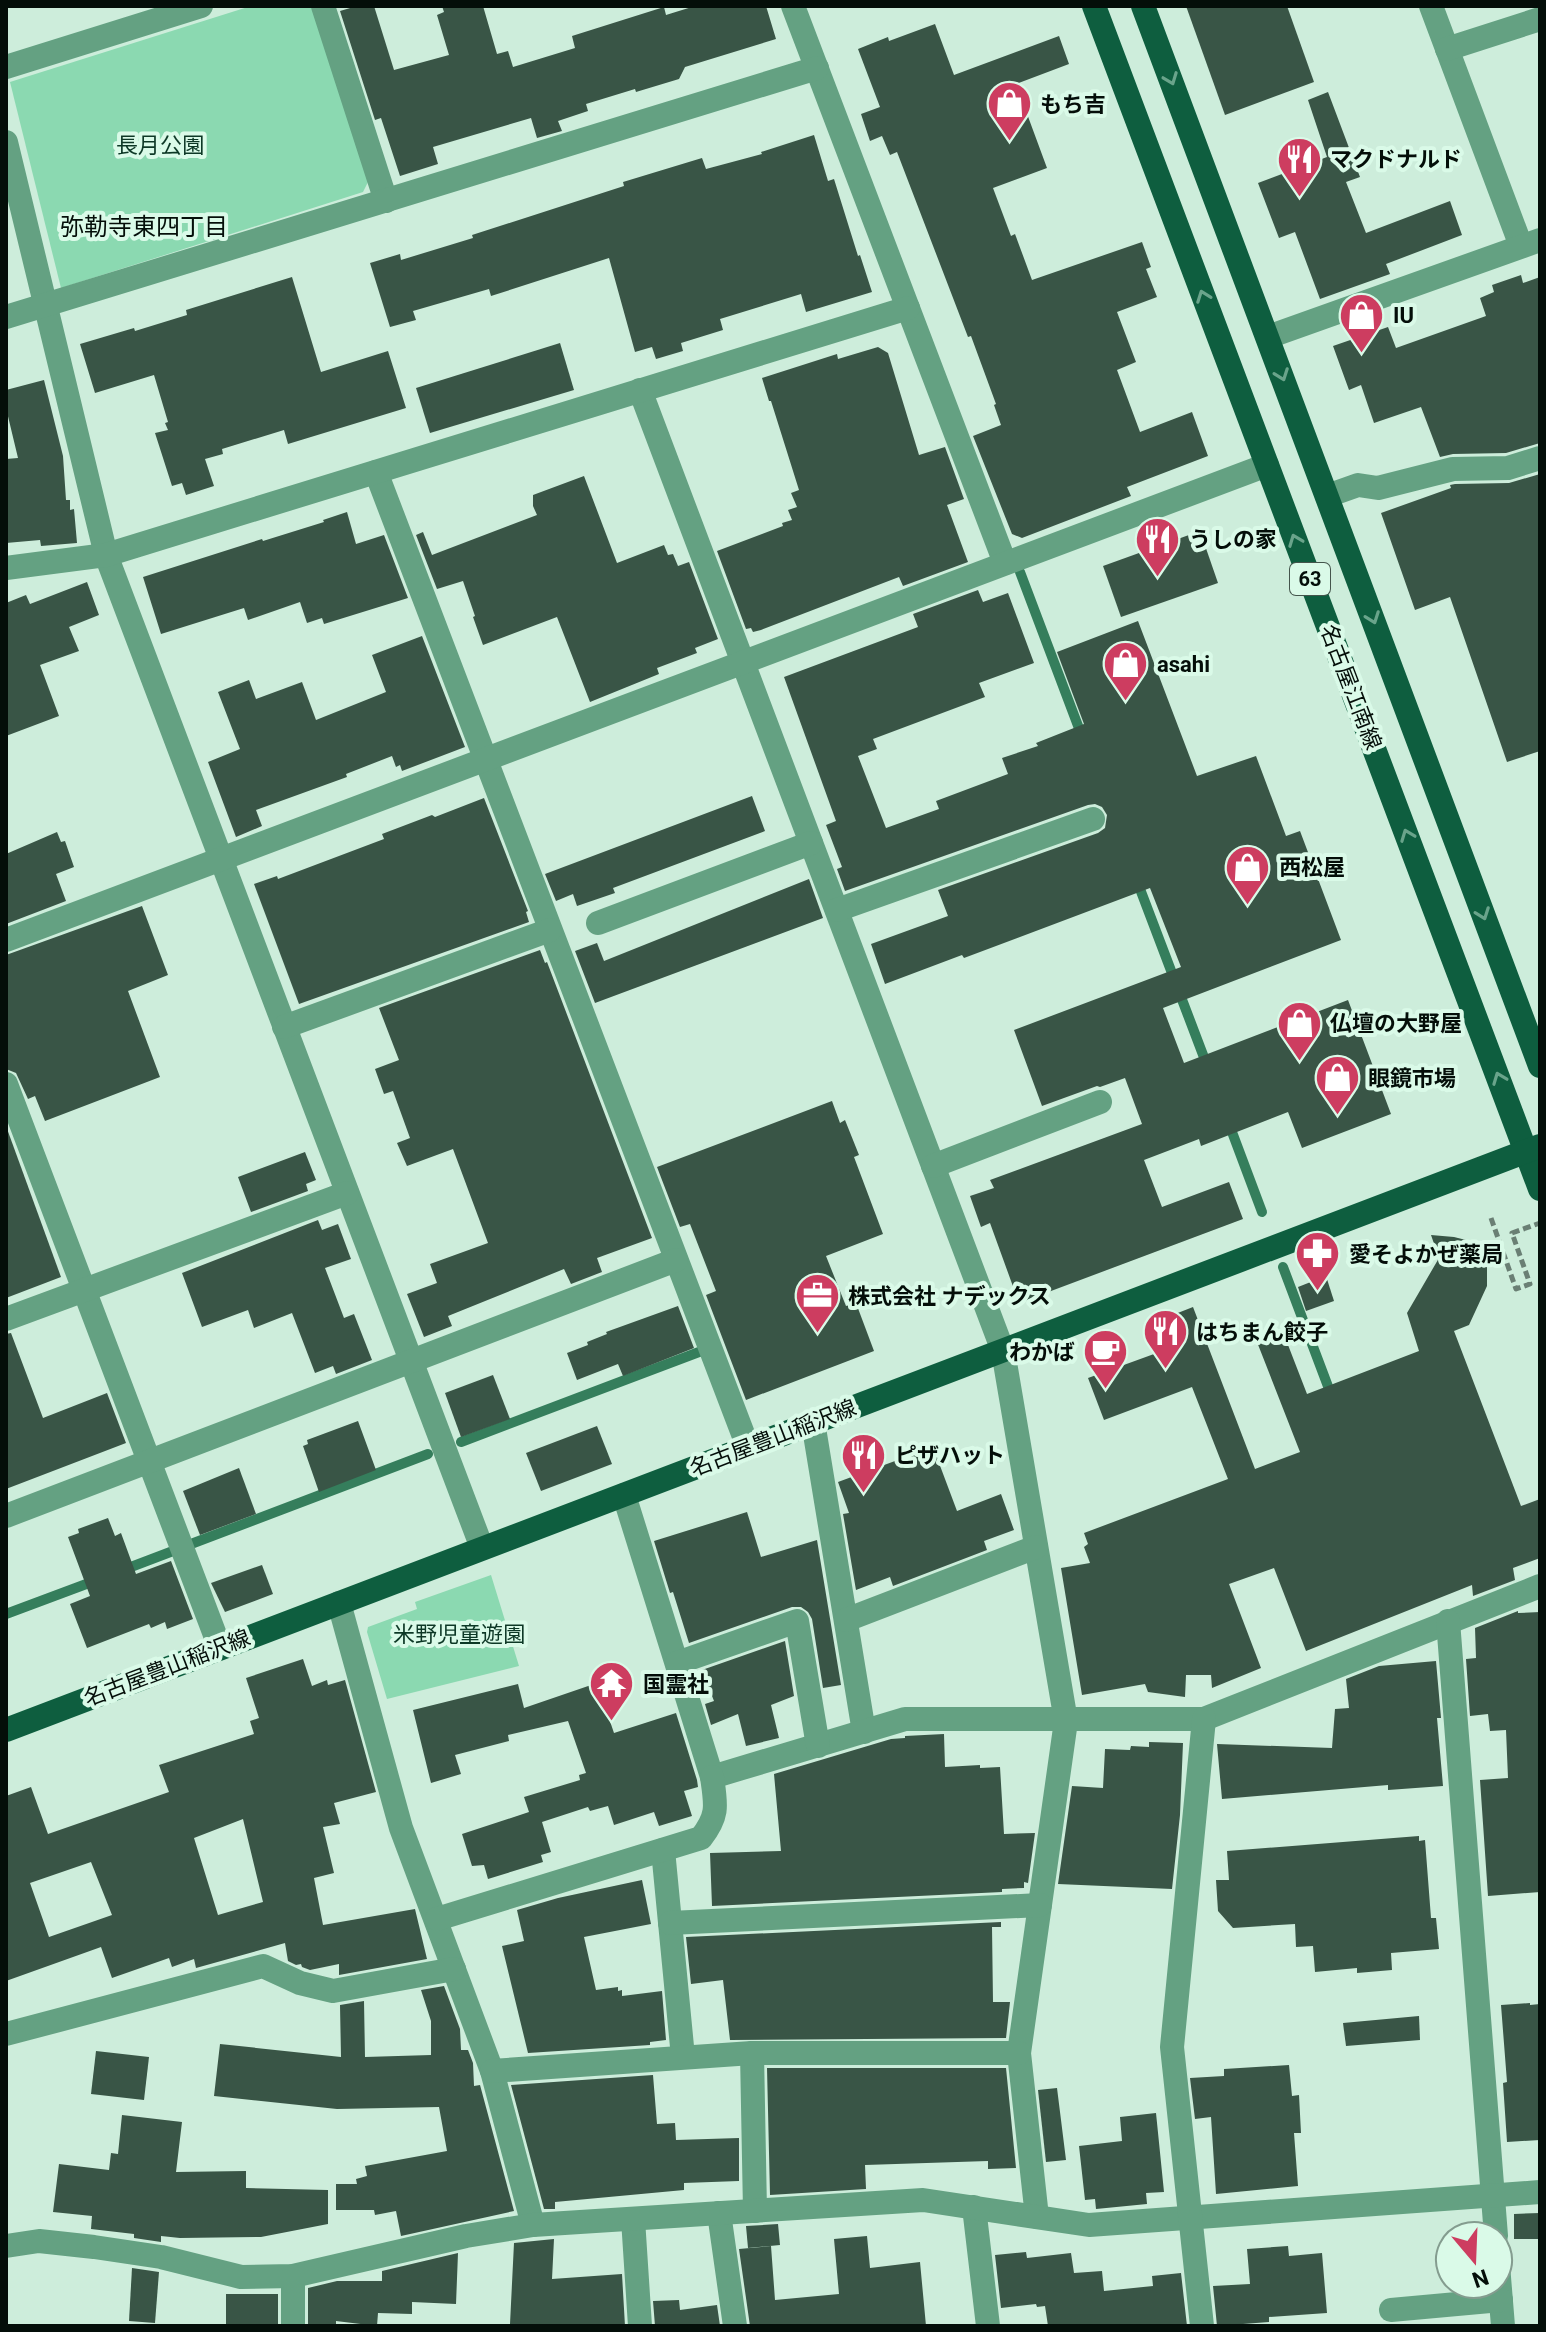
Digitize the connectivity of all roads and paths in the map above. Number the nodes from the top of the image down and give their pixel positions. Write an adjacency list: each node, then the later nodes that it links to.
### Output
1 (201, 6): 9 (street)
2 (323, 6): 12 (street)
3 (793, 6): 10 (street)
4 (1094, 6): 20 (main road, 名古屋江南線 / 63, one-way to 4)
5 (1143, 6): 17 (main road, 名古屋江南線 / 63, one-way to 17)
6 (1431, 6): 8 (street)
7 (1540, 19): 8 (street)
8 (1447, 49): 13 (street)
9 (6, 67)
10 (817, 68): 12 (street); 15 (street)
11 (6, 142): 14 (street)
12 (386, 201): 14 (street)
13 (1535, 242): 17 (street)
14 (46, 306): 16 (street); 23 (street)
15 (908, 308): 18 (street); 24 (street)
16 (6, 317)
17 (1268, 337): 22 (main road, 名古屋江南線 / 63, one-way to 22)
18 (640, 390): 21 (street); 26 (street)
19 (1540, 458): 22 (street)
20 (1267, 465): 24 (street); 40 (main road, 名古屋江南線 / 63, one-way to 20)
21 (376, 472): 23 (street); 27 (street)
22 (1327, 496): 36 (main road, 名古屋江南線 / 63, one-way to 36)
23 (106, 555): 25 (street); 30 (street)
24 (1005, 563): 26 (street)
25 (6, 568)
26 (743, 662): 27 (street); 29 (street)
27 (485, 760): 30 (street); 33 (street)
28 (1093, 819): 31 (street)
29 (811, 843): 31 (street); 32 (street)
30 (221, 859): 34 (street); 35 (street)
31 (837, 910): 41 (street)
32 (598, 923)
33 (550, 930): 35 (street); 46 (street)
34 (6, 940)
35 (284, 1027): 43 (street)
36 (1540, 1066)
37 (6, 1084): 39 (street)
38 (1100, 1102): 41 (street)
39 (14, 1132): 47 (street)
40 (1533, 1149): 42 (main road, 名古屋江南線 / 63); 49 (main road, 名古屋豊山稲沢線)
41 (933, 1166): 49 (street)
42 (1540, 1189)
43 (347, 1193): 47 (street); 50 (street)
44 (1491, 1218): 45 (path)
45 (1540, 1223)
46 (676, 1260): 50 (street); 52 (street)
47 (84, 1290): 48 (street); 53 (street)
48 (6, 1319)
49 (1003, 1351): 51 (main road, 名古屋豊山稲沢線); 56 (street)
50 (411, 1361): 53 (street); 57 (street)
51 (813, 1422): 52 (main road, 名古屋豊山稲沢線); 60 (street)
52 (748, 1447): 54 (main road, 名古屋豊山稲沢線)
53 (149, 1462): 55 (street); 62 (street)
54 (624, 1495): 57 (main road, 名古屋豊山稲沢線); 63 (street)
55 (6, 1516)
56 (1036, 1547): 60 (street); 65 (street)
57 (482, 1548): 59 (main road, 名古屋豊山稲沢線)
58 (1540, 1586): 61 (street)
59 (339, 1603): 62 (main road, 名古屋豊山稲沢線); 72 (street)
60 (846, 1620): 67 (street)
61 (1448, 1621): 64 (street); 81 (street)
62 (220, 1648): 66 (main road, 名古屋豊山稲沢線)
63 (677, 1663): 68 (street); 69 (street)
64 (1204, 1719): 65 (street); 86 (street)
65 (1066, 1721): 67 (street); 71 (street)
66 (6, 1730)
67 (864, 1732): 68 (street)
68 (818, 1746): 69 (street)
69 (712, 1777): 70 (street)
70 (663, 1850): 72 (street); 73 (street)
71 (1040, 1905): 73 (street); 77 (street)
72 (437, 1919): 74 (street)
73 (670, 1923): 78 (street)
74 (454, 1969): 75 (street); 79 (street)
75 (6, 2034)
76 (752, 2053): 77 (street); 78 (street); 83 (street)
77 (1019, 2053): 85 (street)
78 (683, 2057): 79 (street)
79 (492, 2071): 89 (street)
80 (1540, 2192): 81 (street)
81 (1493, 2195): 86 (street); 88 (street)
82 (974, 2207): 83 (street); 85 (street); 97 (street)
83 (755, 2211): 84 (street)
84 (719, 2213): 87 (street); 96 (street)
85 (1037, 2217): 86 (street)
86 (1189, 2217): 98 (street)
87 (633, 2219): 89 (street); 95 (street)
88 (1495, 2220)
89 (533, 2225): 91 (street)
90 (6, 2246): 91 (street)
91 (293, 2276): 94 (street)
92 (1501, 2300): 93 (street); 99 (street)
93 (1391, 2310)
94 (293, 2326)
95 (640, 2326)
96 (735, 2326)
97 (988, 2326)
98 (1202, 2326)
99 (1503, 2326)

